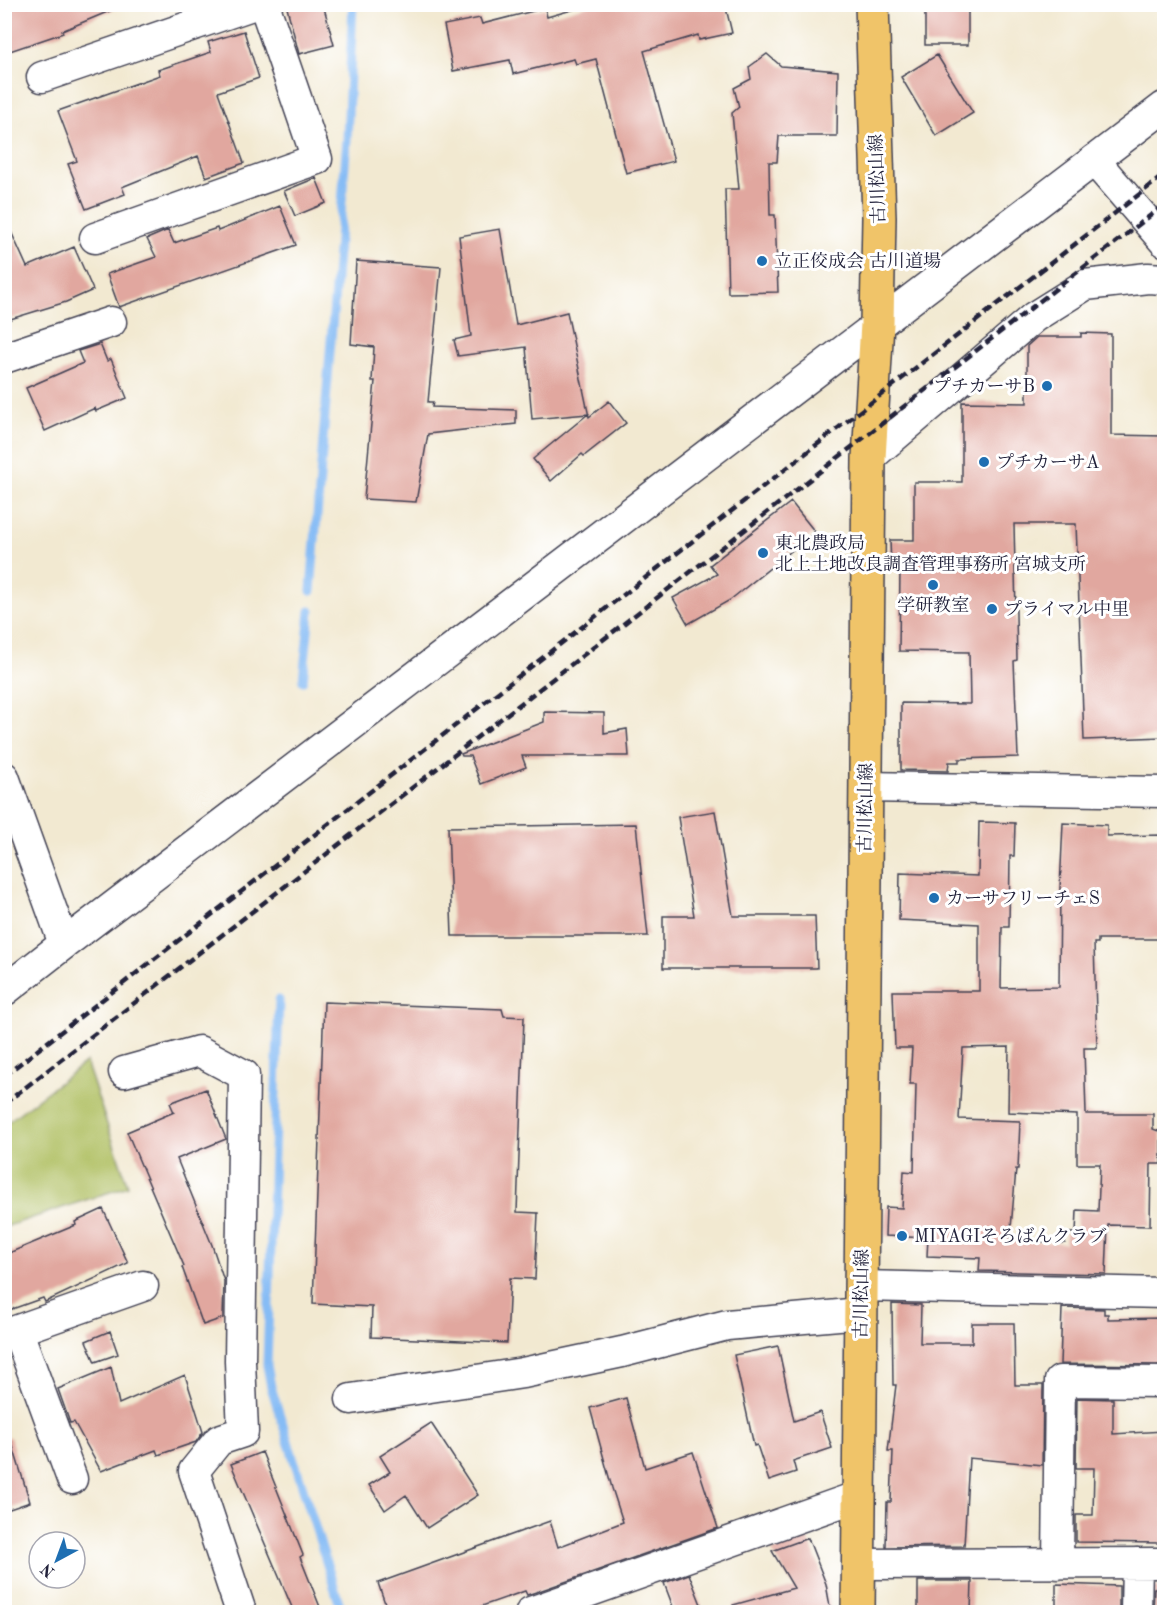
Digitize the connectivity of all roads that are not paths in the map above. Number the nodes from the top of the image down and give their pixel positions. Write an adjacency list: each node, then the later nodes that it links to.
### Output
1 (255, 4): 4 (street)
2 (264, 4): 7 (street)
3 (872, 4): 11 (main road, 古川松山線)
4 (42, 76)
5 (1164, 107): 6 (street)
6 (1094, 160): 8 (street); 11 (street)
7 (95, 238)
8 (1164, 240)
9 (1164, 279): 13 (street)
10 (111, 322): 12 (street)
11 (878, 324): 13 (main road, 古川松山線); 17 (street)
12 (4, 358)
13 (869, 458): 15 (main road, 古川松山線)
14 (4, 777): 17 (street)
15 (865, 787): 16 (street); 22 (main road, 古川松山線)
16 (1164, 792)
17 (64, 944): 18 (street)
18 (4, 991)
19 (124, 1072): 31 (street)
20 (143, 1286): 23 (street)
21 (1164, 1293): 22 (street)
22 (861, 1300): 25 (street); 27 (main road, 古川松山線)
23 (11, 1334): 26 (street)
24 (1164, 1382): 30 (street)
25 (351, 1399)
26 (72, 1479)
27 (859, 1496): 29 (main road, 古川松山線); 32 (street)
28 (1150, 1563): 30 (street); 34 (street)
29 (858, 1564): 30 (street); 33 (main road, 古川松山線)
30 (1058, 1564)
31 (241, 1612)
32 (531, 1612)
33 (858, 1612)
34 (1136, 1612)

